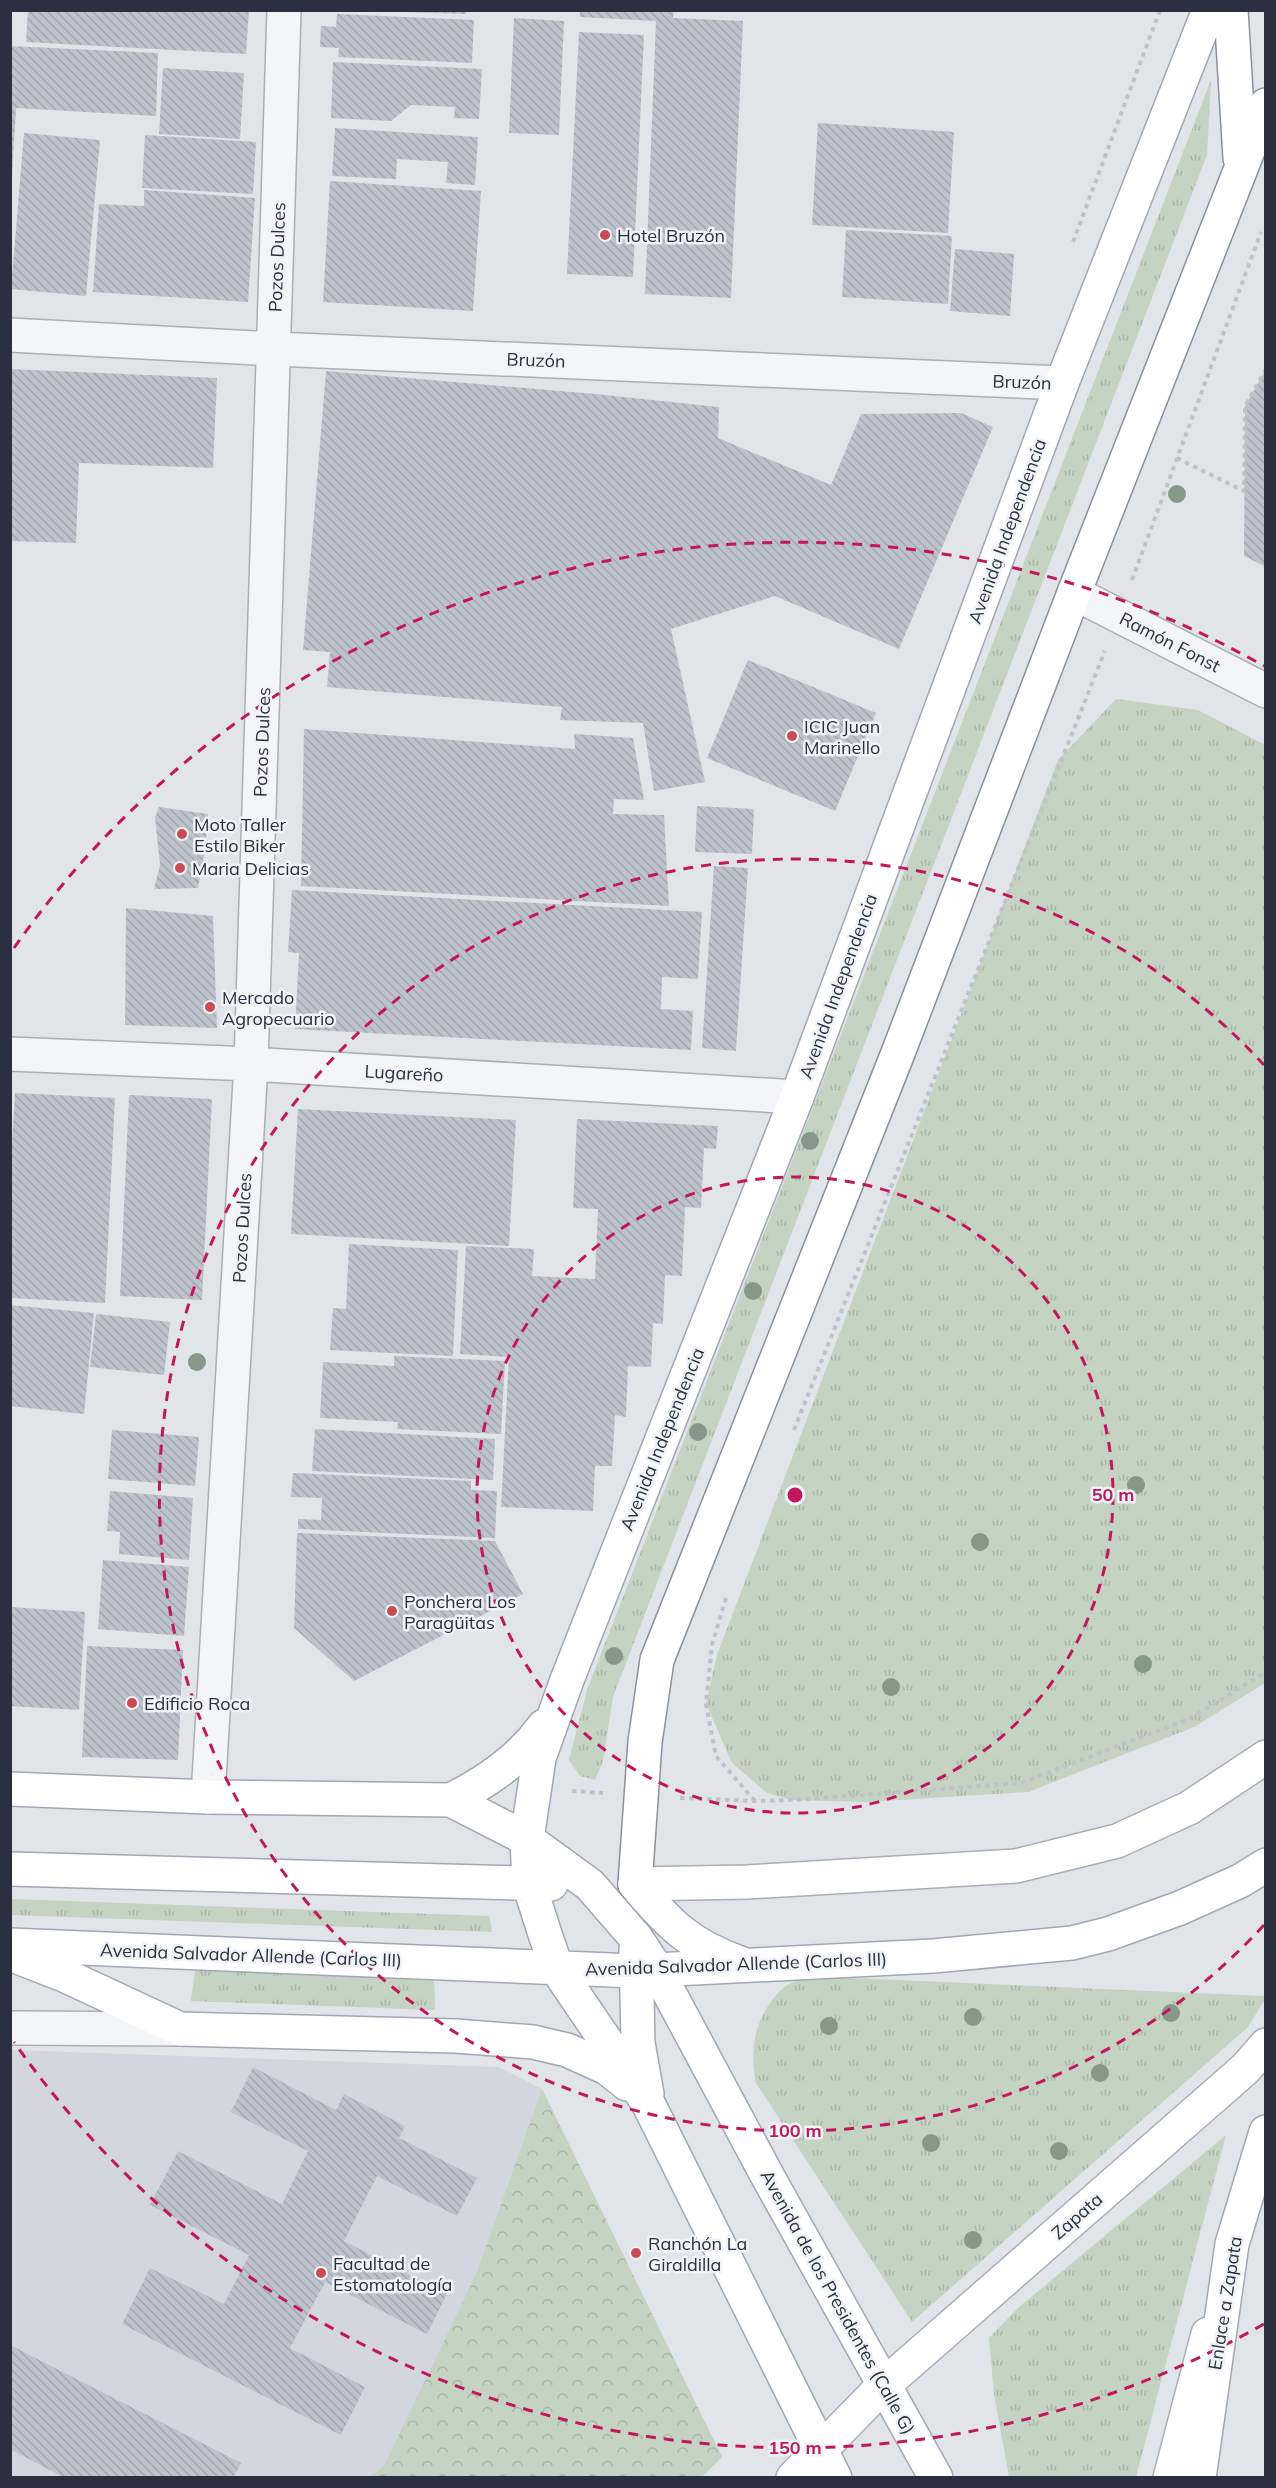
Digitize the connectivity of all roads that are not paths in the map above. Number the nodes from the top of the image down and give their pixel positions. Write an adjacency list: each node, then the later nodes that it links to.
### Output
1 (284, 10): 7 (street, Pozos Dulces)
2 (1209, 10): 8 (main road, Avenida Independencia)
3 (1231, 10): 5 (main road)
4 (1266, 105): 5 (main road)
5 (1241, 168): 9 (main road)
6 (10, 335): 7 (street, Bruzón)
7 (275, 349): 8 (street, Bruzón); 12 (street, Pozos Dulces)
8 (1062, 383): 13 (main road, Avenida Independencia)
9 (1074, 593): 10 (street, Ramón Fonst); 23 (main road)
10 (1266, 691)
11 (10, 1054): 12 (street, Lugareño)
12 (251, 1064): 13 (street, Lugareño); 17 (street, Pozos Dulces)
13 (797, 1097): 14 (main road, Avenida Independencia)
14 (556, 1710): 18 (main road); 19 (main road, Avenida Independencia)
15 (1261, 1759): 23 (main road)
16 (10, 1789): 17 (main road)
17 (208, 1797): 18 (main road)
18 (451, 1800): 19 (main road)
19 (527, 1839): 22 (main road, Avenida Independencia); 24 (main road)
20 (1266, 1865): 28 (main road, Avenida Salvador Allende (Carlos III))
21 (10, 1869): 22 (main road)
22 (529, 1884): 24 (main road); 29 (main road, Avenida Independencia)
23 (635, 1884): 24 (main road); 25 (main road); 28 (main road)
24 (590, 1885): 25 (main road)
25 (636, 1938): 30 (main road, Avenida de los Presidentes (Calle G))
26 (10, 1945): 29 (main road, Avenida Salvador Allende (Carlos III))
27 (10, 1954): 32 (main road)
28 (748, 1965): 30 (main road, Avenida Salvador Allende (Carlos III))
29 (557, 1969): 30 (main road, Avenida Salvador Allende (Carlos III)); 34 (main road, Avenida de los Presidentes (Calle G))
30 (646, 1971): 34 (main road, Avenida de los Presidentes (Calle G)); 37 (main road, Avenida de los Presidentes (Calle G))
31 (10, 2028): 32 (street)
32 (180, 2029): 34 (main road)
33 (1266, 2045): 37 (main road, Zapata)
34 (648, 2103): 38 (main road, Avenida de los Presidentes (Calle G))
35 (1266, 2132): 36 (main road, Enlace a Zapata)
36 (1232, 2244): 42 (main road); 43 (main road, Enlace a Zapata)
37 (884, 2385): 38 (main road, Zapata); 41 (main road, Avenida de los Presidentes (Calle G))
38 (819, 2449): 39 (main road); 40 (main road, Avenida de los Presidentes (Calle G))
39 (793, 2478)
40 (835, 2478)
41 (936, 2478)
42 (1170, 2478)
43 (1199, 2478)

